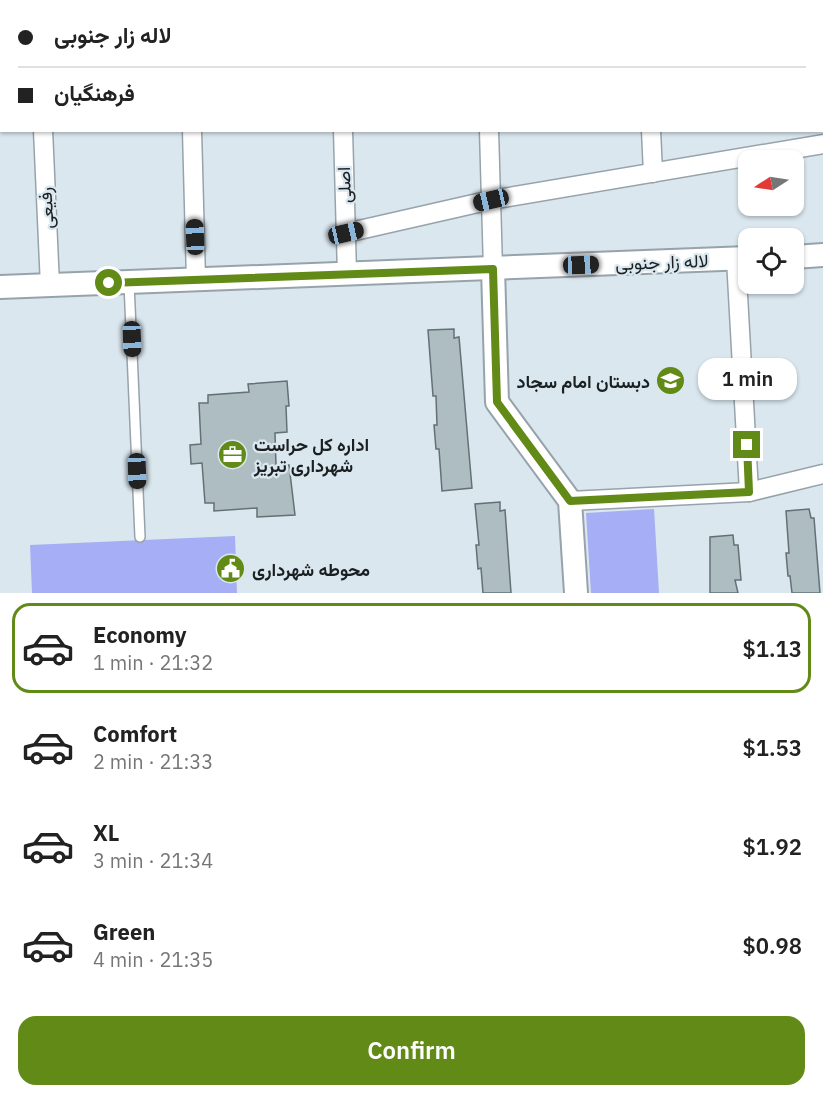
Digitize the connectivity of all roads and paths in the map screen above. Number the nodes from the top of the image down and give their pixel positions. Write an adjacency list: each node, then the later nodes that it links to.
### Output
1 (43, 132): 18 (street, رفیعی)
2 (192, 132): 16 (street)
3 (343, 132): 10 (street, اصلی)
4 (489, 132): 9 (street)
5 (651, 132): 8 (street)
6 (797, 139): 7 (street); 8 (street)
7 (823, 144)
8 (653, 173): 9 (street)
9 (491, 200): 10 (street); 14 (street)
10 (346, 233): 15 (street, اصلی)
11 (823, 255): 12 (street)
12 (804, 256)
13 (738, 259): 14 (street, لاله زار جنوبی)
14 (493, 269): 15 (street, لاله زار جنوبی); 23 (street)
15 (348, 274): 16 (street, لاله زار جنوبی)
16 (196, 280): 17 (street, لاله زار جنوبی)
17 (129, 283): 18 (street, لاله زار جنوبی); 24 (lane)
18 (50, 286): 19 (street, لاله زار جنوبی)
19 (0, 288)
20 (743, 294): 22 (street)
21 (823, 474): 22 (street)
22 (749, 492): 23 (street)
23 (570, 501): 25 (street)
24 (140, 537)
25 (576, 593)

